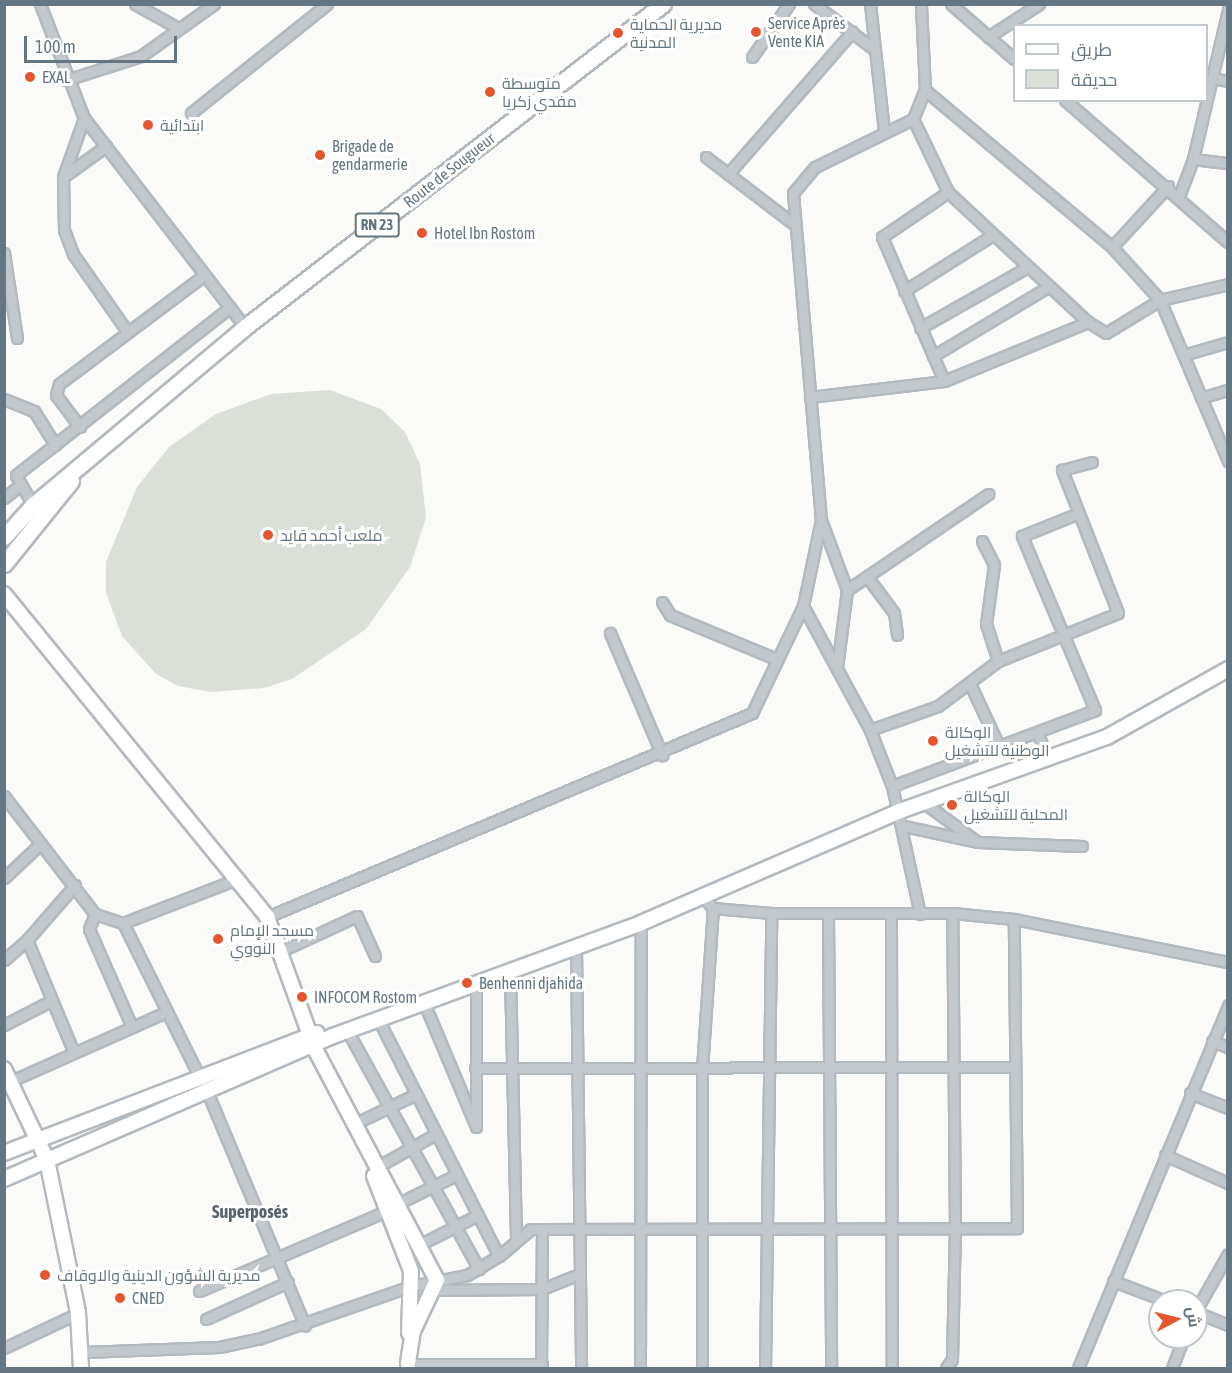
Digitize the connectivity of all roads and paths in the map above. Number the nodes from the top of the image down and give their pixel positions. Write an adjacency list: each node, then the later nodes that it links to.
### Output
1 (40, 4): 20 (street)
2 (135, 4): 13 (street)
3 (214, 4): 13 (street)
4 (663, 4): 52 (main road, Route de Sougueur / RN 23)
5 (789, 4): 17 (street)
6 (814, 4): 14 (street)
7 (870, 4): 16 (street)
8 (921, 4): 22 (street)
9 (1039, 4): 15 (street)
10 (324, 5): 26 (street)
11 (952, 5): 15 (street)
12 (1227, 10): 19 (street)
13 (178, 28): 20 (street)
14 (852, 33): 16 (street); 34 (street)
15 (988, 37): 18 (street)
16 (874, 49): 29 (street)
17 (752, 57)
18 (1013, 58)
19 (1212, 78): 21 (street); 23 (street)
20 (66, 80): 27 (street)
21 (1227, 81)
22 (925, 90): 28 (street); 42 (street)
23 (1208, 95)
24 (1067, 102): 36 (street)
25 (1206, 102): 32 (street)
26 (191, 113)
27 (84, 118): 30 (street); 35 (street)
28 (913, 119): 29 (street); 37 (street)
29 (884, 131): 39 (street)
30 (106, 146): 35 (street); 45 (street)
31 (705, 157): 34 (street)
32 (1193, 159): 33 (street); 38 (street)
33 (1227, 163)
34 (728, 174): 39 (street)
35 (63, 177): 54 (street)
36 (1168, 186): 38 (street); 42 (street)
37 (948, 192): 40 (street); 48 (street)
38 (1179, 196): 41 (street)
39 (795, 225): 61 (street)
40 (991, 236): 44 (street); 48 (street)
41 (1227, 242)
42 (1112, 248): 49 (street)
43 (4, 253): 55 (street)
44 (1026, 268): 47 (street); 53 (street)
45 (204, 275): 50 (street); 54 (street)
46 (1227, 284): 49 (street)
47 (1048, 287): 51 (street); 58 (street)
48 (904, 291): 53 (street)
49 (1160, 300): 51 (street); 57 (street)
50 (230, 307): 52 (street); 64 (street)
51 (1088, 322): 59 (street)
52 (245, 327): 68 (main road, Route de Sougueur / RN 23)
53 (920, 328): 58 (street)
54 (127, 331): 64 (street)
55 (17, 338)
56 (1227, 342): 57 (street)
57 (1183, 355): 62 (street)
58 (933, 356): 59 (street)
59 (944, 381): 61 (street)
60 (1227, 390): 62 (street)
61 (810, 397): 76 (street)
62 (1201, 398): 66 (street)
63 (4, 399): 67 (street)
64 (80, 427): 67 (street)
65 (1227, 433): 66 (street)
66 (1217, 436): 69 (street)
67 (55, 445): 71 (street)
68 (96, 451): 74 (main road, RN 23); 79 (main road, RN 23)
69 (1227, 461)
70 (1092, 462): 75 (street)
71 (19, 486): 73 (street); 74 (street)
72 (988, 494): 80 (street)
73 (4, 498)
74 (33, 505): 77 (main road, RN 23)
75 (1079, 513): 87 (street); 87 (street)
76 (821, 520): 81 (street); 84 (street)
77 (4, 537)
78 (982, 542): 89 (street)
79 (4, 564)
80 (868, 578): 81 (street); 86 (street)
81 (847, 590): 90 (street)
82 (4, 594): 107 (main road)
83 (662, 602): 88 (street)
84 (803, 606): 88 (street); 90 (street)
85 (610, 633): 96 (street)
86 (897, 635)
87 (1060, 636): 89 (street); 94 (street)
88 (776, 659): 96 (street)
89 (998, 661): 92 (street)
90 (837, 667): 93 (street)
91 (1227, 669): 97 (main road)
92 (970, 684): 93 (street); 95 (street)
93 (870, 730): 98 (street)
94 (1038, 733): 95 (street); 97 (street)
95 (1000, 748): 98 (street)
96 (662, 755): 117 (street)
97 (1047, 759): 100 (main road)
98 (892, 786): 101 (street)
99 (4, 796): 104 (street)
100 (923, 802): 101 (main road); 103 (street)
101 (900, 811): 102 (street); 109 (main road)
102 (904, 826): 103 (street); 114 (street)
103 (978, 842): 105 (street)
104 (40, 844): 106 (street); 108 (street)
105 (1082, 846)
106 (4, 878)
107 (237, 879): 117 (main road); 119 (street)
108 (75, 885): 113 (street); 121 (street)
109 (702, 895): 110 (street); 120 (main road)
110 (712, 908): 111 (street); 150 (street)
111 (771, 913): 115 (street); 146 (street)
112 (952, 913): 114 (street); 118 (street); 143 (street)
113 (95, 914): 119 (street); 135 (street)
114 (921, 914): 116 (street)
115 (828, 915): 116 (street); 147 (street)
116 (891, 915): 148 (street)
117 (267, 918): 123 (main road)
118 (1014, 919): 126 (street); 144 (street)
119 (123, 923): 132 (street)
120 (641, 923): 122 (main road); 149 (street)
121 (27, 940): 125 (street); 129 (street)
122 (576, 949): 127 (main road); 152 (street)
123 (279, 952): 124 (street); 136 (main road)
124 (375, 956)
125 (4, 960)
126 (1227, 962)
127 (510, 973): 128 (main road); 151 (street)
128 (476, 985): 130 (main road); 145 (street)
129 (51, 1001): 134 (street); 142 (street)
130 (424, 1003): 133 (main road); 145 (street)
131 (1227, 1005): 139 (street)
132 (166, 1012): 135 (street); 154 (street)
133 (378, 1019): 137 (main road); 157 (street)
134 (4, 1025)
135 (132, 1027): 142 (street)
136 (309, 1032): 138 (main road); 141 (main road); 154 (main road)
137 (348, 1032): 138 (main road); 158 (street)
138 (333, 1036): 141 (main road)
139 (1212, 1041): 140 (street); 155 (street)
140 (1227, 1047)
141 (315, 1049): 156 (main road); 160 (main road)
142 (74, 1053): 153 (street)
143 (953, 1067): 144 (street); 148 (street); 176 (street)
144 (1015, 1067): 176 (street)
145 (475, 1068): 151 (street)
146 (769, 1068): 147 (street); 150 (street); 181 (street)
147 (831, 1068): 148 (street); 182 (street)
148 (891, 1068): 175 (street)
149 (637, 1069): 150 (street); 152 (street); 179 (street)
150 (702, 1069): 180 (street)
151 (515, 1070): 152 (street); 183 (street)
152 (578, 1070): 178 (street)
153 (8, 1075): 162 (main road)
154 (201, 1081): 156 (street); 162 (main road)
155 (1190, 1093): 159 (street); 165 (street)
156 (208, 1094): 166 (main road); 187 (street)
157 (414, 1095): 158 (street); 161 (street)
158 (390, 1107): 160 (street); 163 (street)
159 (1227, 1108)
160 (354, 1124): 167 (main road); 172 (main road)
161 (434, 1135): 163 (street); 168 (street)
162 (36, 1137): 164 (main road); 166 (main road)
163 (412, 1147): 167 (street); 171 (street)
164 (4, 1154)
165 (1165, 1155): 170 (street); 190 (street)
166 (46, 1160): 169 (main road); 198 (main road)
167 (377, 1167): 172 (main road)
168 (456, 1175): 171 (street); 173 (street)
169 (4, 1179)
170 (1227, 1183)
171 (433, 1186): 172 (street); 174 (street)
172 (392, 1208): 184 (main road); 187 (street); 193 (main road)
173 (478, 1215): 174 (street); 186 (street)
174 (455, 1227): 184 (street); 188 (street)
175 (892, 1228): 176 (street); 182 (street); 214 (street)
176 (955, 1228): 215 (street)
177 (542, 1229): 178 (street); 183 (street); 194 (street)
178 (578, 1229): 179 (street); 189 (street)
179 (640, 1229): 180 (street); 210 (street)
180 (704, 1229): 181 (street); 211 (street)
181 (767, 1229): 182 (street); 212 (street)
182 (832, 1229): 213 (street)
183 (516, 1238): 186 (street)
184 (419, 1245): 192 (main road)
185 (1227, 1254): 195 (street)
186 (499, 1256): 188 (street)
187 (278, 1259): 191 (street); 196 (street)
188 (479, 1269): 192 (street)
189 (579, 1274): 194 (street); 209 (street)
190 (1113, 1281): 197 (street); 216 (street)
191 (288, 1282): 200 (street); 202 (street)
192 (435, 1285): 193 (street); 194 (street); 206 (main road)
193 (411, 1286): 202 (street); 206 (main road)
194 (542, 1289): 207 (street)
195 (1208, 1289)
196 (199, 1291)
197 (1148, 1294)
198 (78, 1313): 203 (street); 205 (main road)
199 (1208, 1316): 201 (street)
200 (206, 1319)
201 (1227, 1325)
202 (305, 1326): 205 (street)
203 (4, 1348)
204 (1179, 1349): 217 (street)
205 (83, 1352): 208 (main road)
206 (408, 1366): 207 (street)
207 (542, 1366)
208 (81, 1368)
209 (581, 1368)
210 (640, 1368)
211 (702, 1368)
212 (765, 1368)
213 (831, 1368)
214 (892, 1368)
215 (946, 1368)
216 (1078, 1368)
217 (1172, 1368)

